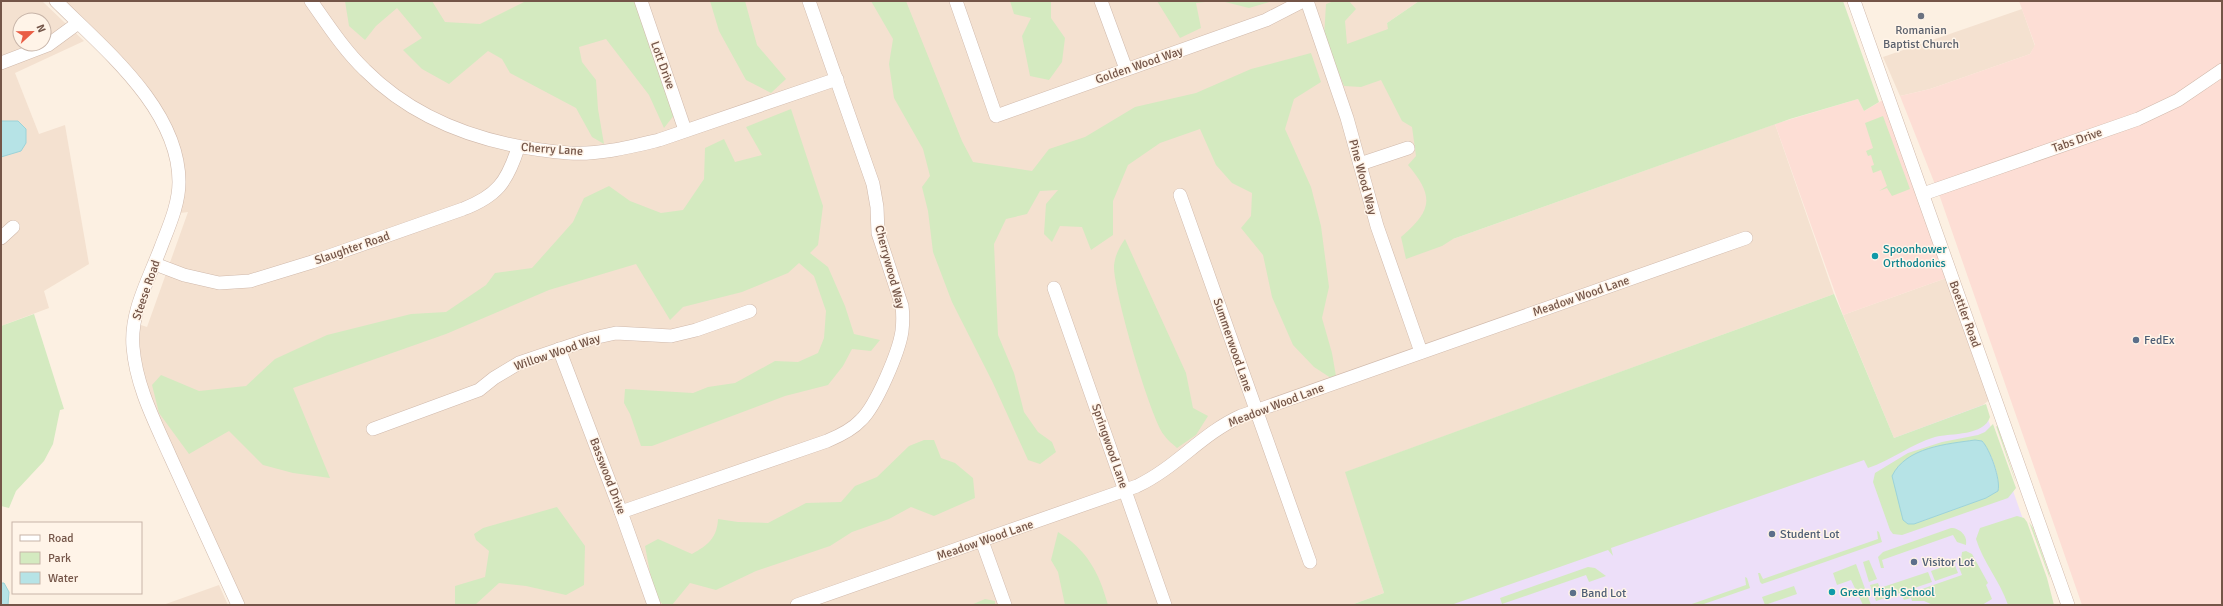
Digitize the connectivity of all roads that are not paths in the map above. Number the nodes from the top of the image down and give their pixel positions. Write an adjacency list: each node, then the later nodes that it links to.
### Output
1 (56, 1): 10 (street, Steese Road)
2 (311, 1): 16 (street, Cherry Lane)
3 (641, 1): 15 (street, Lott Drive)
4 (809, 1): 14 (street, Cherrywood Way)
5 (956, 1): 12 (street, Golden Wood Way)
6 (1101, 1): 12 (street)
7 (1303, 1): 12 (street, Golden Wood Way)
8 (1307, 1): 18 (street, Pine Wood Way)
9 (1854, 1): 19 (street, Boettler Road)
10 (78, 23): 11 (street); 24 (street, Steese Road)
11 (1, 64)
12 (1126, 69)
13 (2222, 70): 19 (street, Tabs Drive)
14 (837, 79): 15 (street, Cherry Lane); 32 (street, Cherrywood Way)
15 (685, 130): 16 (street, Cherry Lane)
16 (518, 148): 24 (street, Slaughter Road)
17 (1408, 148): 18 (street)
18 (1360, 164): 28 (street, Pine Wood Way)
19 (1923, 194): 40 (street, Boettler Road)
20 (1180, 195): 29 (street, Summerwood Lane)
21 (13, 227): 22 (street)
22 (1, 238)
23 (1746, 238): 28 (street, Meadow Wood Lane)
24 (155, 264): 35 (street, Steese Road)
25 (1054, 288): 31 (street, Springwood Lane)
26 (750, 311): 27 (street, Willow Wood Way)
27 (559, 349): 30 (street, Willow Wood Way); 32 (street, Basswood Drive)
28 (1421, 352): 29 (street, Meadow Wood Lane)
29 (1257, 410): 31 (street, Meadow Wood Lane); 34 (street, Summerwood Lane)
30 (373, 429)
31 (1125, 491): 33 (street, Meadow Wood Lane); 39 (street, Springwood Lane)
32 (621, 512): 36 (street, Basswood Drive)
33 (982, 541): 37 (street, Meadow Wood Lane); 38 (street)
34 (1310, 562)
35 (238, 605)
36 (654, 605)
37 (797, 605)
38 (1005, 605)
39 (1165, 605)
40 (2068, 605)

